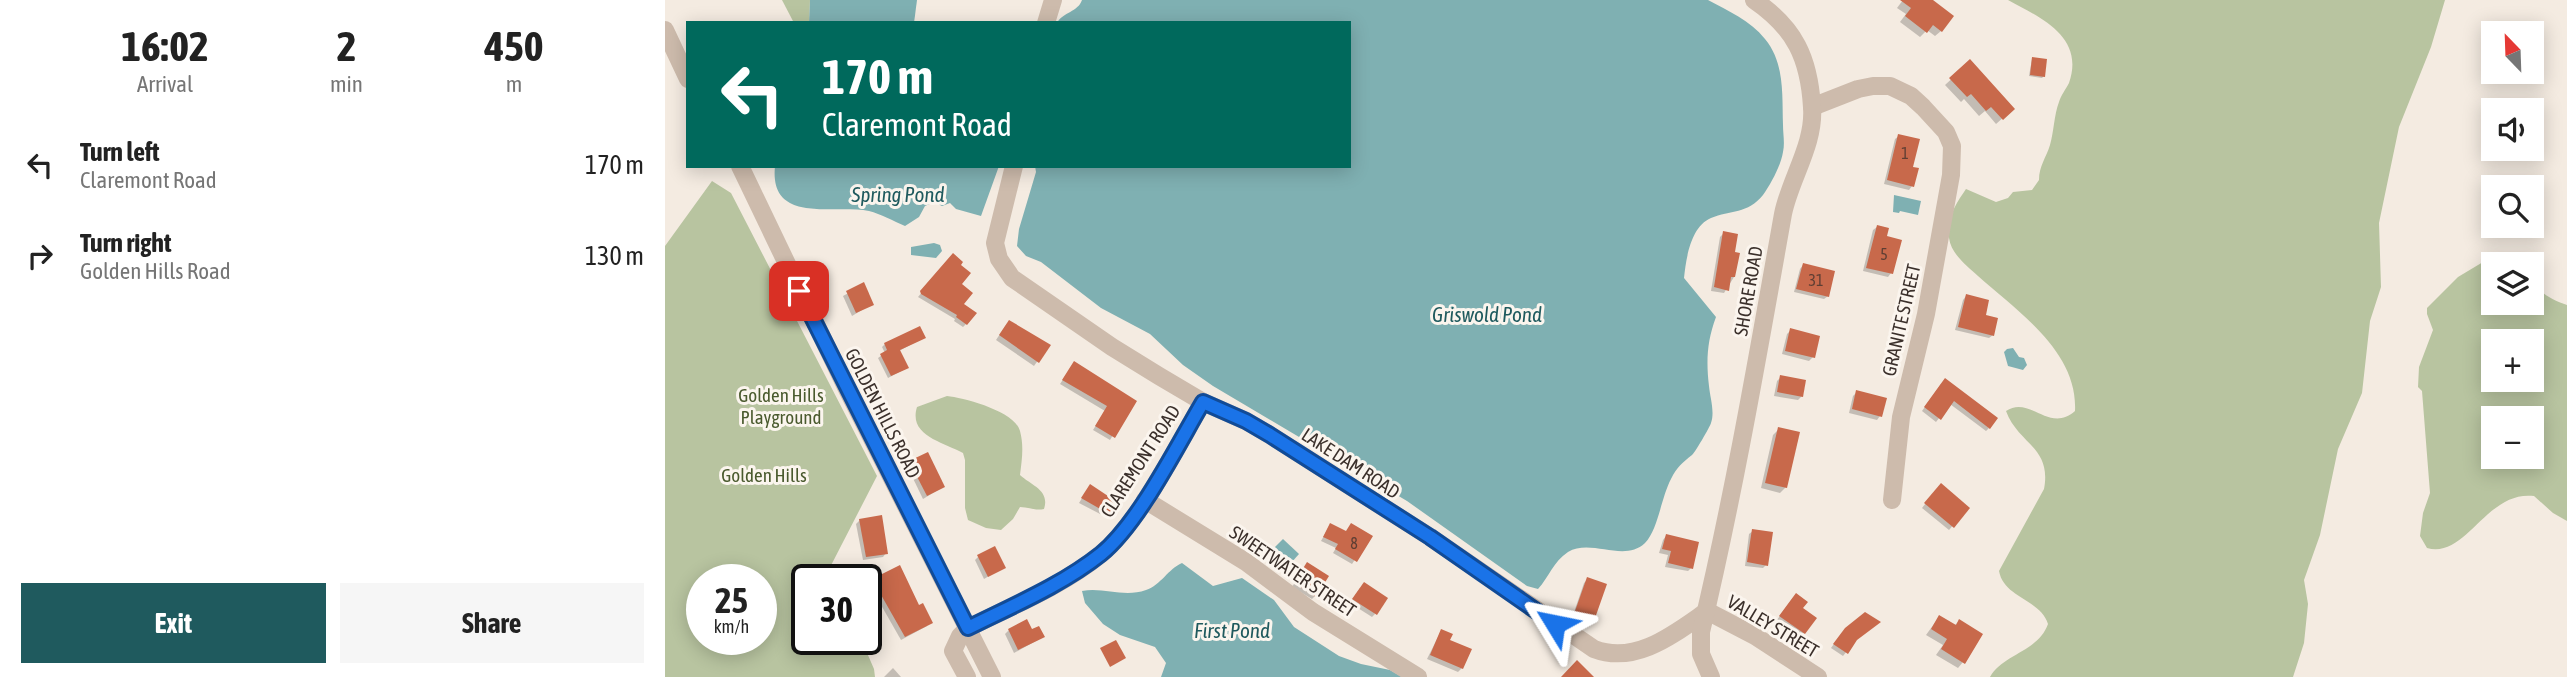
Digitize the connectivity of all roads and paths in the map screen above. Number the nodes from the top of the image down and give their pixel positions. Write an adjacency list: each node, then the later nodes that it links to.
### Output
1 (1053, 0): 3 (street)
2 (1754, 0): 6 (street, SHORE ROAD)
3 (1047, 21)
4 (665, 30): 5 (street)
5 (686, 75)
6 (1812, 107): 11 (street, GRANITE STREET); 12 (street, SHORE ROAD)
7 (741, 168): 13 (street, GOLDEN HILLS ROAD)
8 (1013, 168): 9 (street, LAKE DAM ROAD)
9 (1203, 402): 10 (street, CLAREMONT ROAD); 12 (street, LAKE DAM ROAD)
10 (1145, 500): 13 (street, CLAREMONT ROAD); 16 (street, SWEETWATER STREET)
11 (1892, 500)
12 (1707, 611): 17 (street, SHORE ROAD); 18 (street, VALLEY STREET)
13 (968, 628): 14 (street); 15 (street, GOLDEN HILLS ROAD)
14 (967, 677)
15 (992, 677)
16 (1418, 677)
17 (1711, 677)
18 (1818, 677)

